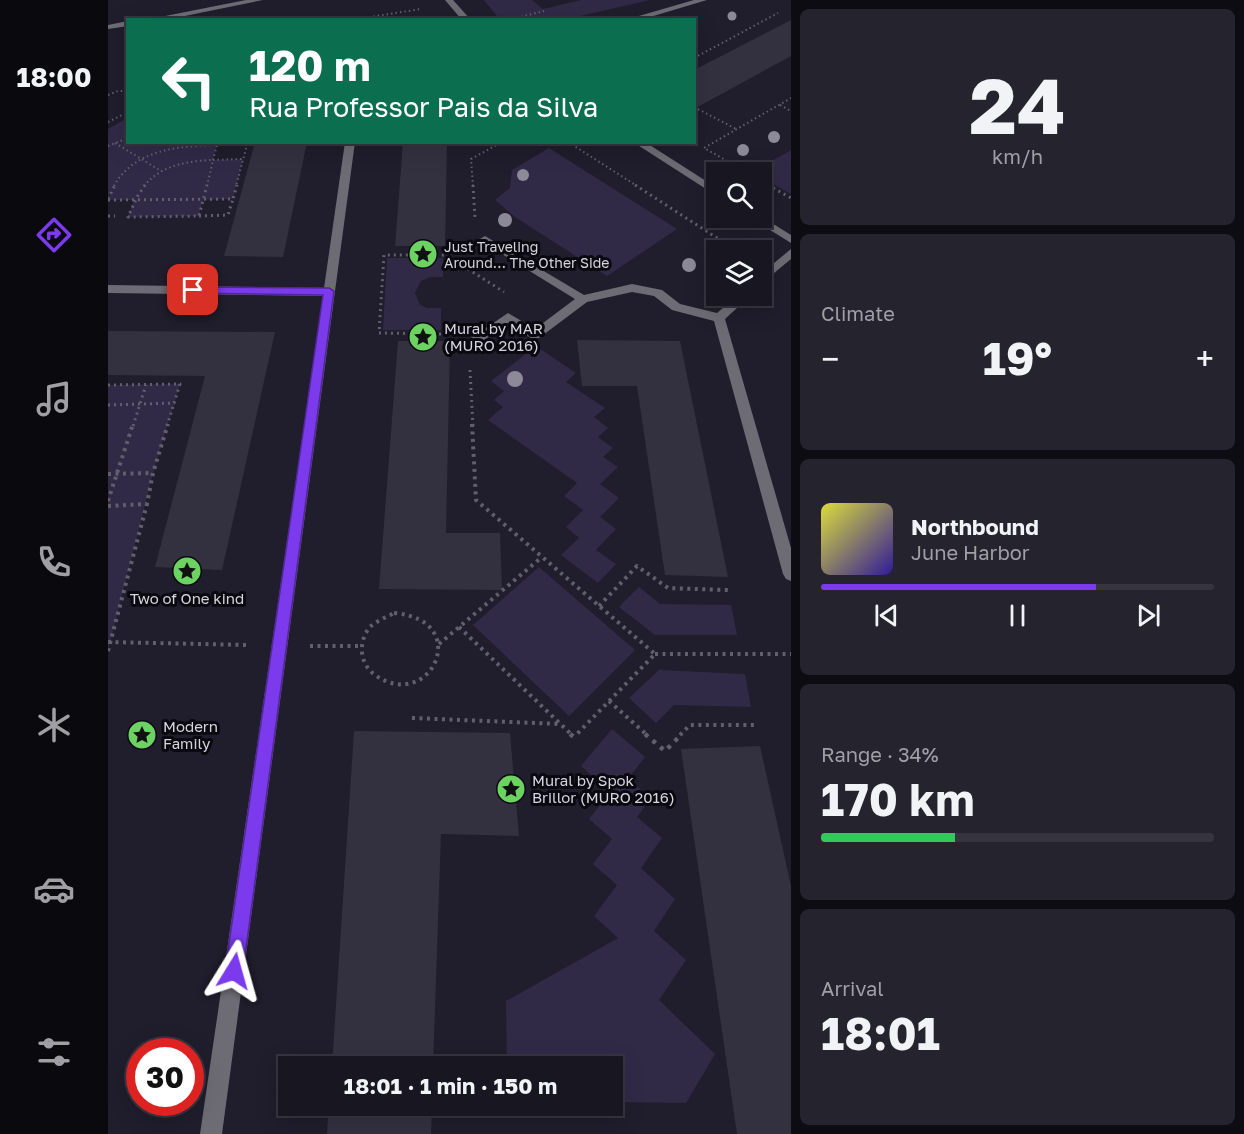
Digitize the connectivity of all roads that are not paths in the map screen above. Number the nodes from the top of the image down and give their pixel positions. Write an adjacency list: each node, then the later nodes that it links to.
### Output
1 (259, 0): 4 (street)
2 (449, 0): 5 (street)
3 (703, 0): 6 (street)
4 (160, 18)
5 (465, 18)
6 (636, 18)
7 (126, 23): 8 (street)
8 (108, 27)
9 (350, 144): 18 (street)
10 (641, 144): 11 (street)
11 (706, 186)
12 (772, 228): 14 (street)
13 (486, 239): 19 (street)
14 (791, 240)
15 (791, 253): 16 (street)
16 (772, 270)
17 (108, 290): 18 (street)
18 (329, 291): 24 (street)
19 (583, 299): 21 (street); 22 (street)
20 (733, 306): 21 (street)
21 (719, 318): 23 (street)
22 (469, 345)
23 (791, 574)
24 (211, 1134)

